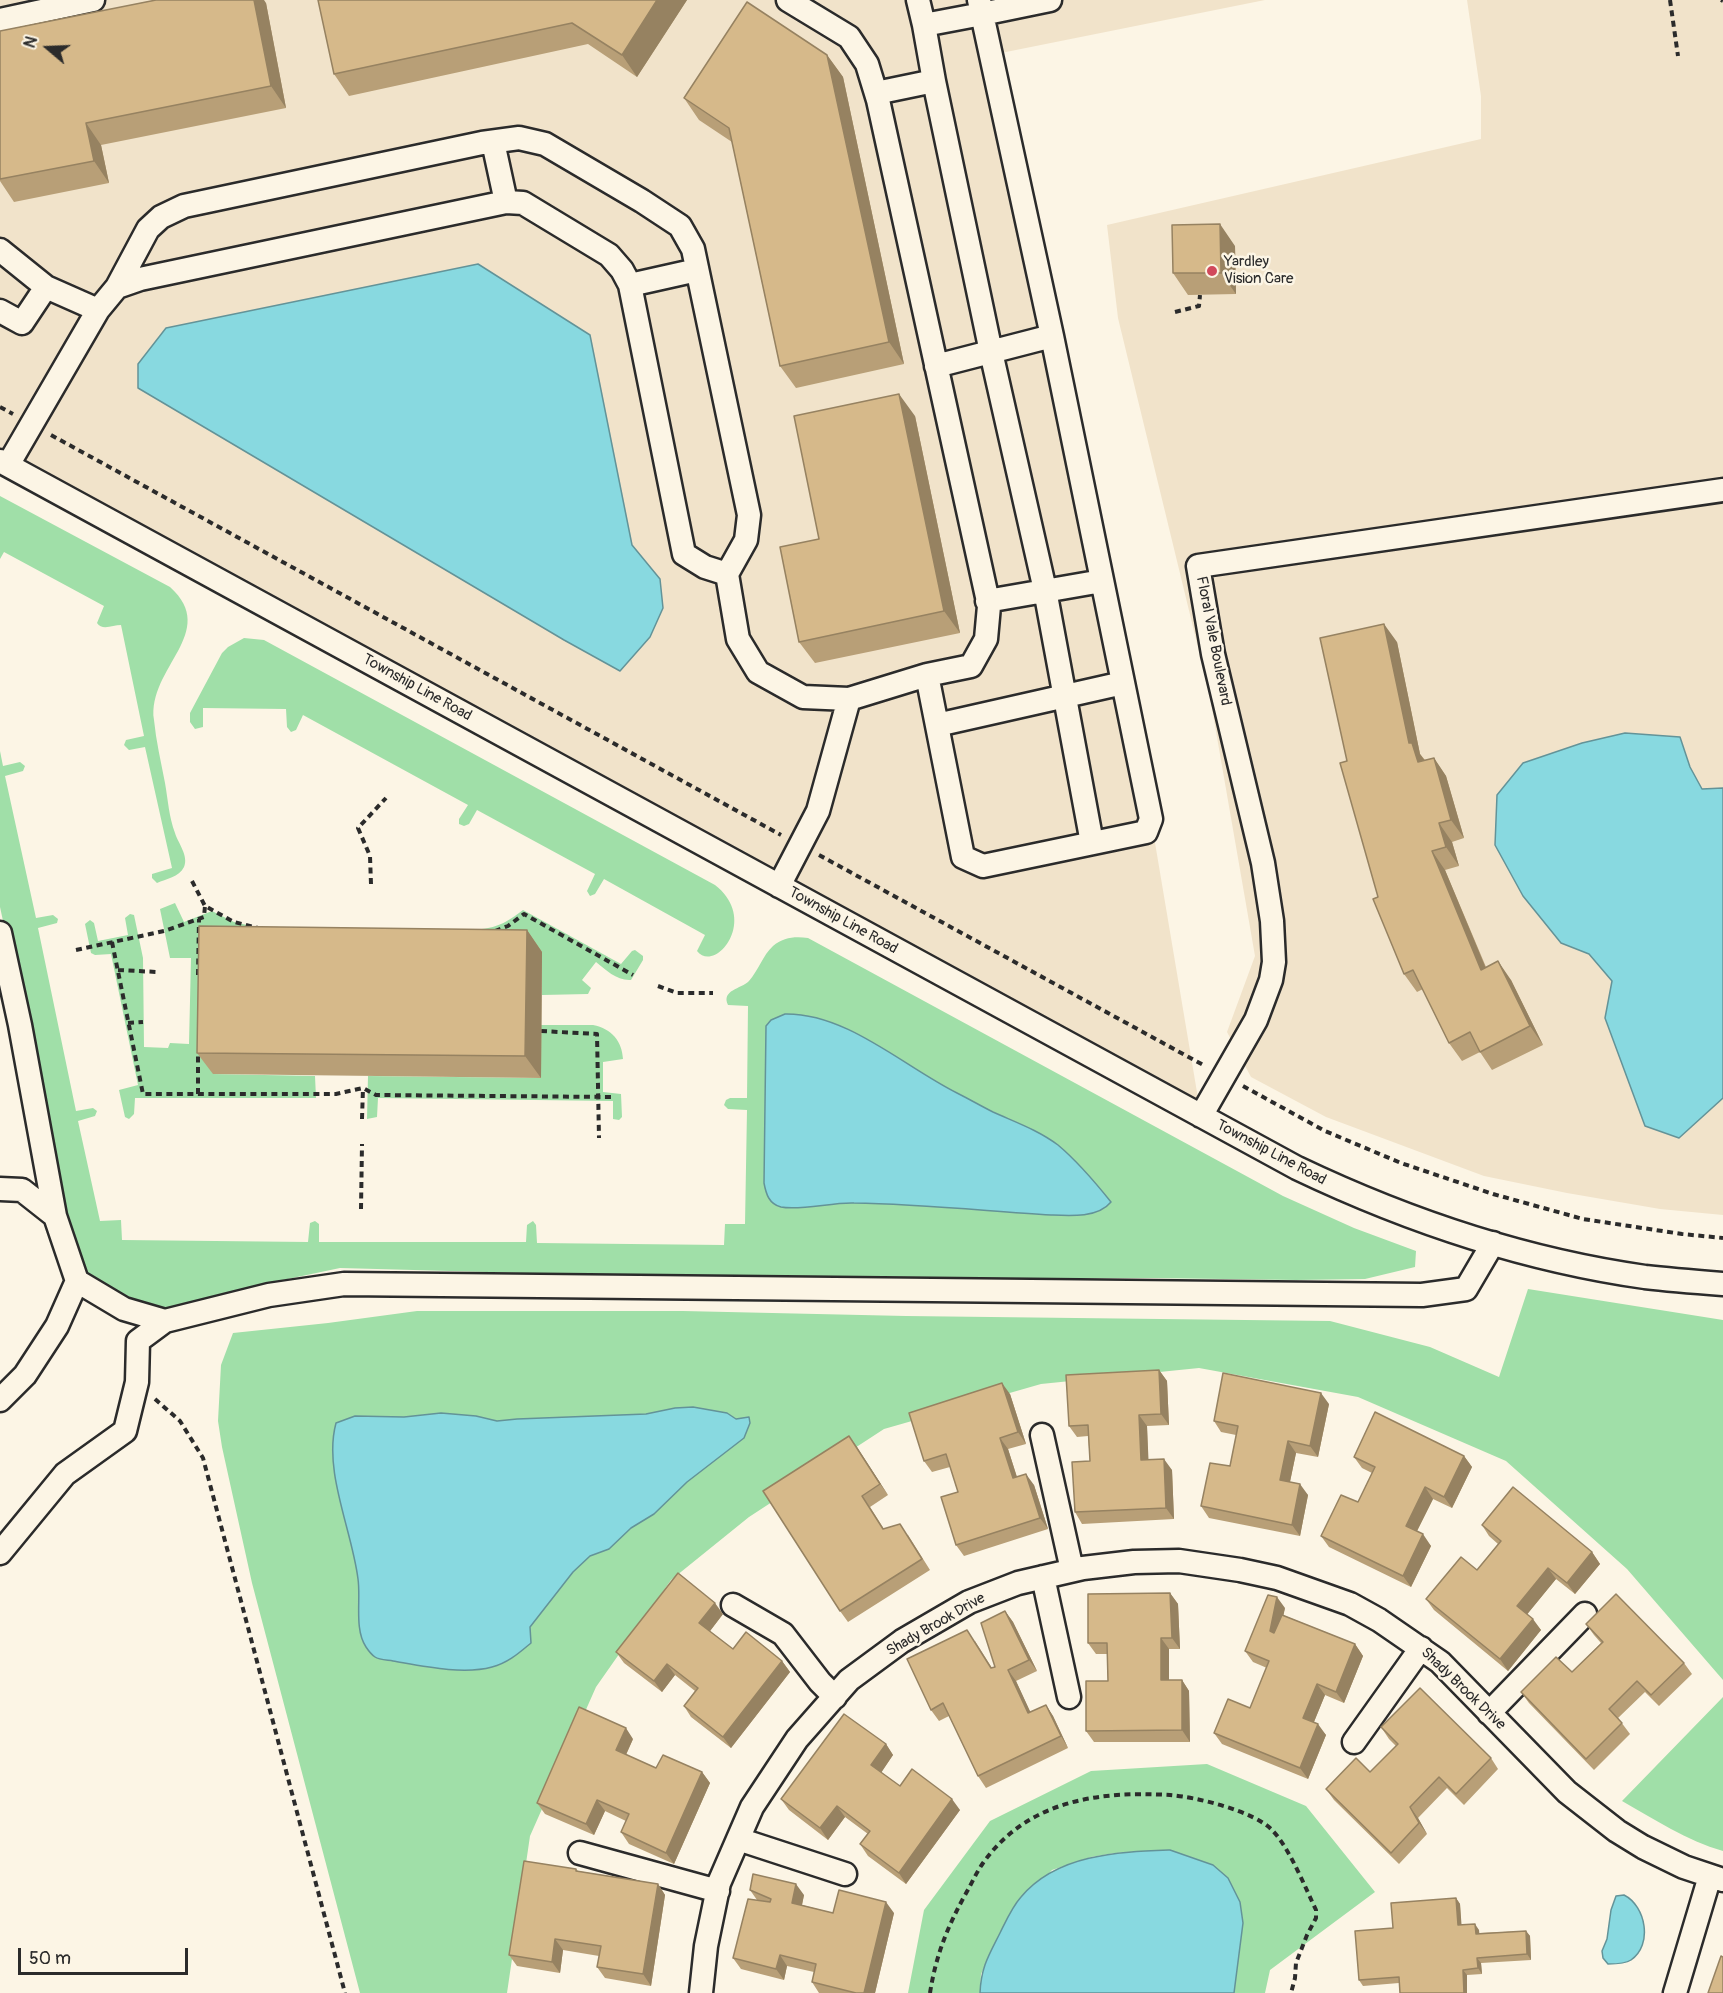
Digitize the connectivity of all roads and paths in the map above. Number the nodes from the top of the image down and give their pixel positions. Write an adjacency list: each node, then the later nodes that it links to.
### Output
1 (93, 0): 6 (street)
2 (788, 0): 12 (street)
3 (918, 0): 9 (street)
4 (1050, 0): 7 (street)
5 (1670, 0): 10 (path)
6 (57, 4): 8 (street)
7 (980, 7): 9 (street); 24 (street)
8 (0, 20)
9 (924, 25): 11 (street)
10 (1678, 56)
11 (934, 81): 12 (street); 25 (street)
12 (876, 93): 26 (street)
13 (493, 142): 14 (street); 16 (street); 19 (street)
14 (506, 202): 17 (street); 19 (street)
15 (0, 250): 18 (street)
16 (697, 270): 17 (street); 31 (street)
17 (630, 285): 31 (street)
18 (46, 287): 21 (street); 22 (street)
19 (117, 287): 21 (street)
20 (1200, 295): 23 (path)
21 (98, 310): 28 (street)
22 (0, 311)
23 (1175, 312)
24 (1052, 336): 25 (street); 32 (street)
25 (991, 352): 26 (street); 33 (street)
26 (936, 366): 34 (street)
27 (0, 407): 28 (path)
28 (32, 424): 29 (street); 42 (path)
29 (4, 463): 45 (street, Township Line Road)
30 (1723, 490): 63 (street, Floral Vale Boulevard)
31 (728, 574): 38 (street)
32 (1102, 581): 33 (street); 36 (street)
33 (1044, 590): 34 (street); 37 (street)
34 (987, 601): 35 (street)
35 (927, 675): 38 (street); 39 (street)
36 (1123, 683): 37 (street); 41 (street)
37 (1064, 696): 39 (street); 41 (street)
38 (849, 699): 42 (street)
39 (937, 725): 41 (street)
40 (386, 798): 44 (path)
41 (1092, 843)
42 (800, 845): 45 (street); 63 (path)
43 (192, 881): 46 (path)
44 (370, 884)
45 (779, 886): 68 (street, Township Line Road)
46 (205, 906): 47 (path); 48 (path)
47 (199, 919): 51 (path); 56 (path)
48 (267, 928)
49 (493, 932): 55 (path)
50 (0, 933): 74 (street)
51 (112, 942): 52 (path); 53 (path)
52 (76, 950)
53 (118, 970): 54 (path); 60 (path)
54 (157, 972)
55 (633, 975)
56 (198, 977)
57 (658, 986): 58 (path)
58 (713, 993)
59 (143, 1022): 60 (path)
60 (128, 1023): 65 (path)
61 (541, 1031): 66 (path)
62 (198, 1047): 65 (path)
63 (1224, 1076): 68 (street, Floral Vale Boulevard); 75 (path)
64 (363, 1088): 65 (path); 66 (path); 69 (path)
65 (198, 1094)
66 (598, 1096): 67 (path); 70 (path)
67 (613, 1097)
68 (1201, 1116): 76 (street, Township Line Road)
69 (362, 1119)
70 (599, 1138)
71 (362, 1144): 73 (path)
72 (0, 1189): 74 (street)
73 (361, 1209)
74 (55, 1216): 77 (street)
75 (1723, 1238)
76 (1493, 1243): 78 (street, Township Line Road); 79 (street)
77 (77, 1281): 79 (street); 81 (street)
78 (1723, 1284)
79 (165, 1321): 80 (street)
80 (137, 1382): 83 (street); 98 (path)
81 (0, 1400)
82 (1042, 1435): 84 (street)
83 (0, 1553)
84 (1072, 1570): 85 (street, Shady Brook Drive); 88 (street, Shady Brook Drive)
85 (1043, 1577): 89 (street, Shady Brook Drive); 90 (street)
86 (732, 1605): 89 (street)
87 (1585, 1614): 91 (street)
88 (1420, 1648): 91 (street, Shady Brook Drive); 92 (street)
89 (835, 1697): 93 (street, Shady Brook Drive)
90 (1069, 1697)
91 (1489, 1713): 96 (street, Shady Brook Drive)
92 (1354, 1742)
93 (738, 1839): 95 (street); 97 (street, Shady Brook Drive)
94 (580, 1853): 97 (street)
95 (844, 1874)
96 (1717, 1878): 102 (street, Shady Brook Drive)
97 (718, 1891): 99 (street, Shady Brook Drive)
98 (345, 1993)
99 (701, 1993)
100 (930, 1993): 101 (path)
101 (1291, 1993)
102 (1675, 1993)

